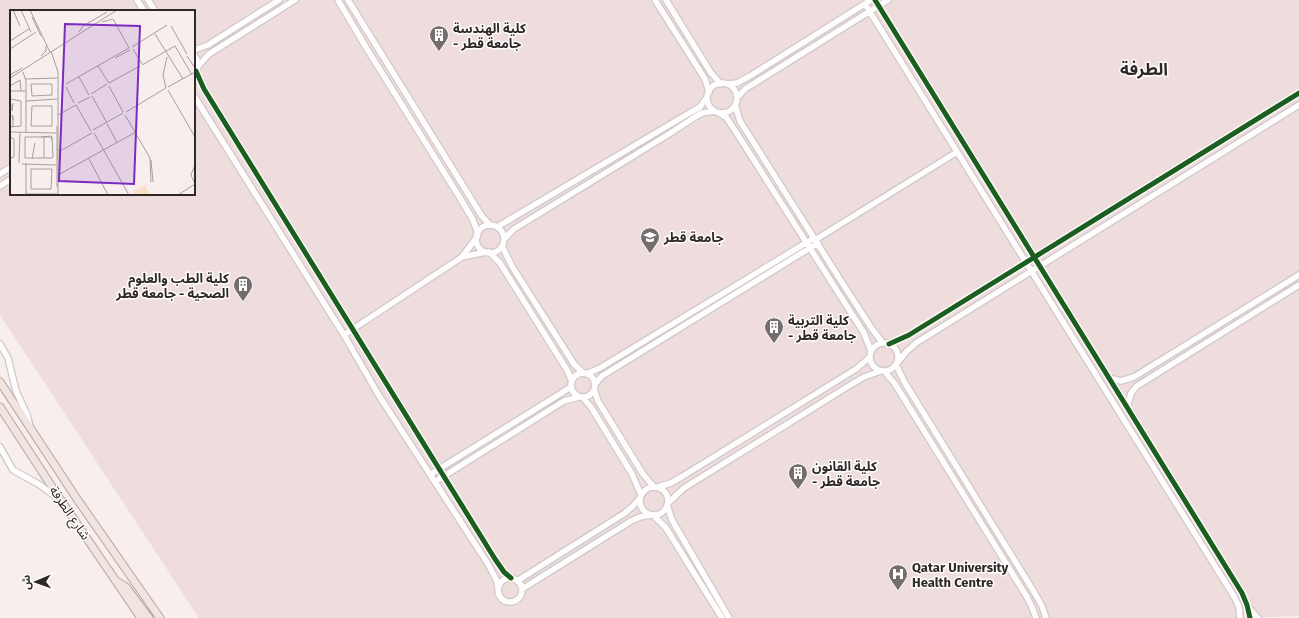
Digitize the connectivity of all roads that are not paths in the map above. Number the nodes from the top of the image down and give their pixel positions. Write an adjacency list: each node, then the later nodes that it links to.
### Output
1 (137, 0): 14 (street)
2 (148, 0): 15 (street)
3 (279, 0): 21 (street)
4 (295, 0): 23 (street)
5 (338, 0): 39 (street)
6 (348, 0): 38 (street)
7 (655, 0): 30 (street)
8 (666, 0): 28 (street)
9 (871, 0): 12 (street)
10 (875, 0): 13 (street)
11 (888, 0): 13 (street)
12 (865, 4): 16 (street); 17 (street)
13 (879, 6): 17 (street); 24 (street)
14 (143, 10)
15 (154, 10)
16 (853, 11): 18 (street); 19 (street)
17 (870, 12): 18 (street); 26 (street)
18 (858, 19): 20 (street)
19 (818, 34): 20 (street); 25 (street)
20 (822, 41): 27 (street)
21 (195, 50)
22 (195, 57): 23 (street)
23 (196, 71): 54 (street)
24 (920, 73): 26 (street); 40 (street)
25 (751, 76): 27 (street); 28 (street)
26 (911, 78): 41 (street)
27 (755, 83): 32 (street)
28 (724, 84): 30 (street); 32 (street)
29 (1299, 93): 60 (street)
30 (708, 95): 35 (street); 36 (street)
31 (195, 98): 57 (street)
32 (737, 98): 33 (street)
33 (735, 105): 36 (street); 52 (street)
34 (1299, 105): 62 (street)
35 (698, 108): 37 (street); 49 (street)
36 (717, 112): 37 (street); 53 (street)
37 (702, 113): 51 (street)
38 (431, 135): 39 (street); 43 (street)
39 (423, 139): 44 (street)
40 (964, 143): 41 (street); 42 (street)
41 (958, 152): 42 (street); 52 (street); 61 (street)
42 (968, 152): 60 (street)
43 (444, 156): 44 (street); 48 (street)
44 (436, 160): 50 (street)
45 (10, 168): 46 (street)
46 (0, 175): 47 (street)
47 (2, 185)
48 (490, 225): 49 (street); 50 (street)
49 (497, 227): 51 (street)
50 (477, 236): 58 (street); 59 (street)
51 (504, 239): 55 (street)
52 (816, 240): 53 (street); 56 (street); 72 (street)
53 (806, 243): 56 (street); 65 (street)
54 (301, 246): 57 (street); 70 (street)
55 (502, 246): 58 (street); 79 (street)
56 (809, 248): 67 (street); 74 (street)
57 (290, 251): 71 (street)
58 (487, 252): 59 (street); 82 (street)
59 (462, 257): 70 (street)
60 (1035, 258): 61 (street); 62 (street)
61 (1026, 263): 63 (street); 72 (street)
62 (1040, 266): 63 (street); 75 (street)
63 (1032, 271): 76 (street); 77 (street)
64 (1299, 275): 80 (street)
65 (746, 279): 67 (street); 68 (street)
66 (1299, 285): 87 (street)
67 (749, 286): 69 (street)
68 (702, 306): 69 (street); 79 (street)
69 (706, 312): 83 (street)
70 (352, 329): 71 (street); 95 (street)
71 (344, 335): 97 (street)
72 (886, 343): 74 (street); 77 (street)
73 (0, 344): 91 (street, شارع الطرفة)
74 (871, 354): 78 (street); 101 (street)
75 (1094, 354): 76 (street); 80 (street)
76 (1086, 359): 98 (street)
77 (897, 363): 78 (street); 86 (street)
78 (883, 371): 89 (street); 104 (street)
79 (585, 374): 82 (street); 83 (street)
80 (1109, 378): 87 (street)
81 (0, 382): 91 (main road, شارع الطرفة)
82 (571, 384): 84 (street); 88 (street)
83 (595, 387): 84 (street); 101 (street)
84 (580, 397): 90 (street); 102 (street)
85 (0, 407): 103 (main road, شارع الطرفة)
86 (921, 408): 89 (street); 106 (street)
87 (1127, 408): 96 (street)
88 (532, 412): 90 (street); 92 (street)
89 (913, 413): 107 (street)
90 (536, 418): 93 (street)
91 (31, 431): 120 (main road, شارع الطرفة)
92 (490, 438): 93 (street); 95 (street)
93 (495, 445): 99 (street)
94 (0, 447): 103 (street)
95 (439, 469): 97 (street); 99 (street)
96 (1165, 469): 98 (street); 117 (street)
97 (431, 474): 100 (street)
98 (1158, 474): 125 (street)
99 (443, 476): 100 (street); 112 (street)
100 (436, 481): 115 (street)
101 (656, 487): 102 (street); 104 (street)
102 (640, 496): 105 (street); 114 (street)
103 (62, 502): 113 (main road, شارع الطرفة)
104 (668, 504): 105 (street); 108 (street)
105 (652, 515): 109 (street); 116 (street)
106 (1004, 545): 107 (street); 124 (street)
107 (997, 550): 123 (street)
108 (692, 554): 109 (street); 110 (street)
109 (686, 558): 111 (street)
110 (701, 568): 111 (street); 122 (street)
111 (695, 572): 121 (street)
112 (511, 578): 114 (street); 115 (street)
113 (115, 580): 118 (main road, شارع الطرفة); 119 (main road)
114 (517, 581): 116 (street)
115 (498, 587): 116 (street)
116 (522, 589)
117 (1247, 606): 126 (street); 127 (street)
118 (141, 618)
119 (149, 618)
120 (160, 618)
121 (722, 618)
122 (729, 618)
123 (1036, 618)
124 (1046, 618)
125 (1240, 618)
126 (1250, 618)
127 (1258, 618)

